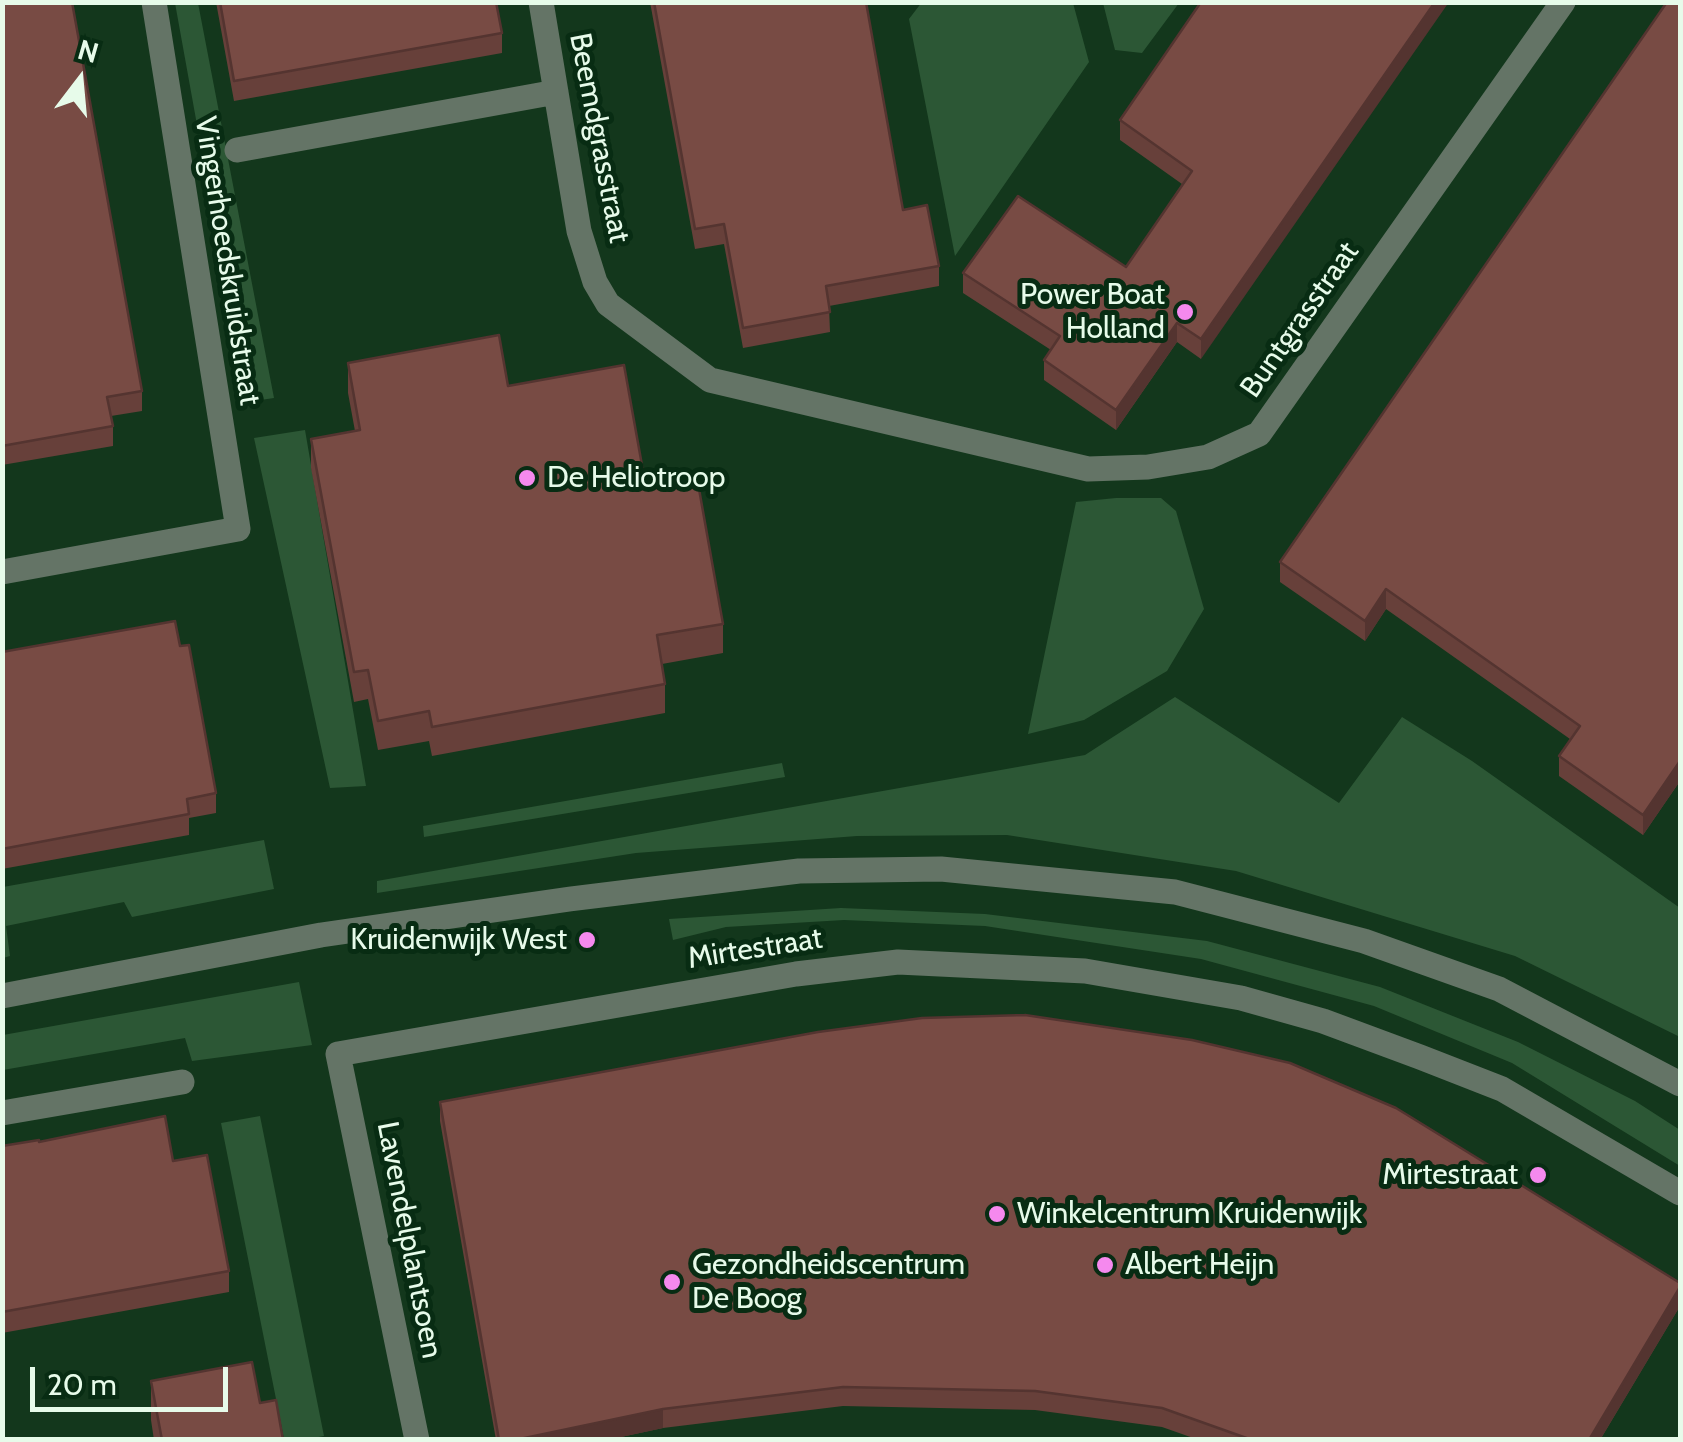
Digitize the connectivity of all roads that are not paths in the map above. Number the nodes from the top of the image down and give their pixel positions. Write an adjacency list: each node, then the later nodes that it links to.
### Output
1 (154, 2): 7 (street, Vingerhoedskruidstraat)
2 (540, 2): 4 (street, Beemdgrasstraat)
3 (1563, 2): 6 (street, Buntgrasstraat)
4 (556, 92): 5 (street); 6 (street, Beemdgrasstraat)
5 (238, 150)
6 (914, 429)
7 (2, 572)
8 (2, 996): 11 (street)
9 (338, 1054): 13 (street, Mirtestraat); 14 (street, Lavendelplantsoen)
10 (182, 1082): 12 (street)
11 (1680, 1084)
12 (2, 1114)
13 (1680, 1193)
14 (416, 1440)

